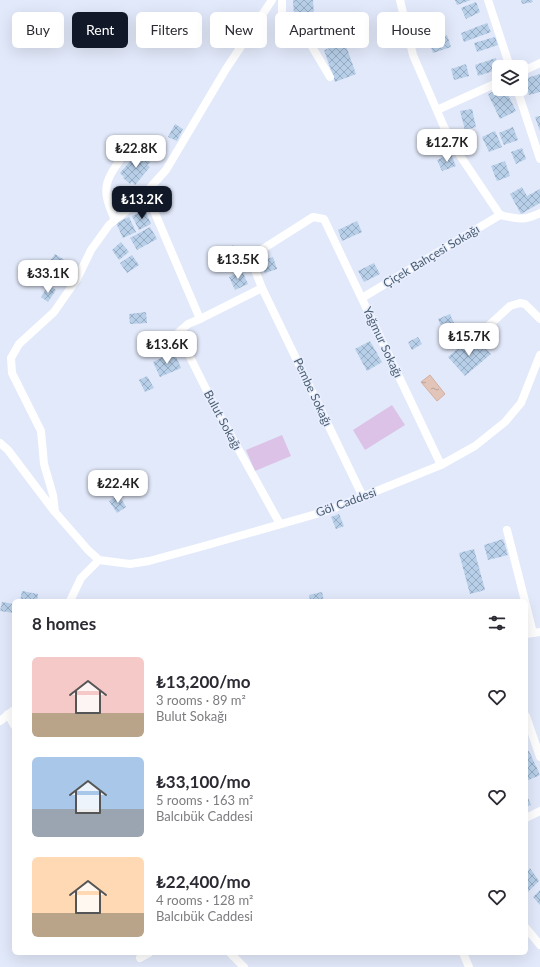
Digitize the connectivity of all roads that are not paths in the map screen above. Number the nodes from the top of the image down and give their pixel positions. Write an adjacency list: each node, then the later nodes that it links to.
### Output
1 (272, 0): 14 (street)
2 (282, 0): 8 (street)
3 (400, 0): 11 (street)
4 (488, 0): 5 (street)
5 (508, 60)
6 (540, 63): 7 (street)
7 (528, 69)
8 (330, 77)
9 (492, 85): 11 (street)
10 (519, 96): 13 (street)
11 (437, 110): 16 (street)
12 (125, 153): 18 (street)
13 (540, 159)
14 (146, 192): 18 (street); 21 (street)
15 (540, 213): 16 (street)
16 (500, 215): 20 (street, Çiçek Bahçesi Sokağı)
17 (324, 219): 19 (street, Pembe Sokağı); 20 (street, Yağmur Sokağı)
18 (115, 220): 28 (street)
19 (262, 288): 21 (street); 27 (street, Pembe Sokağı)
20 (362, 298): 26 (street, Yağmur Sokağı)
21 (200, 319): 29 (street, Bulut Sokağı)
22 (540, 319): 23 (street)
23 (474, 343)
24 (540, 355): 26 (street, Göl Caddesi)
25 (0, 443): 28 (street)
26 (441, 465): 27 (street, Göl Caddesi)
27 (363, 497): 29 (street, Göl Caddesi)
28 (55, 512): 31 (street)
29 (280, 524): 31 (street, Göl Caddesi)
30 (507, 530): 33 (street)
31 (100, 560): 32 (street)
32 (71, 599)
33 (524, 599)
34 (528, 613): 35 (street)
35 (533, 633)
36 (11, 712): 37 (street)
37 (0, 722)
38 (528, 727): 39 (street)
39 (540, 757)
40 (540, 811): 41 (street)
41 (528, 817)
42 (528, 930): 43 (street)
43 (540, 945)
44 (145, 955): 47 (street)
45 (232, 955): 48 (street)
46 (464, 955): 49 (street)
47 (140, 958)
48 (244, 967)
49 (469, 967)

